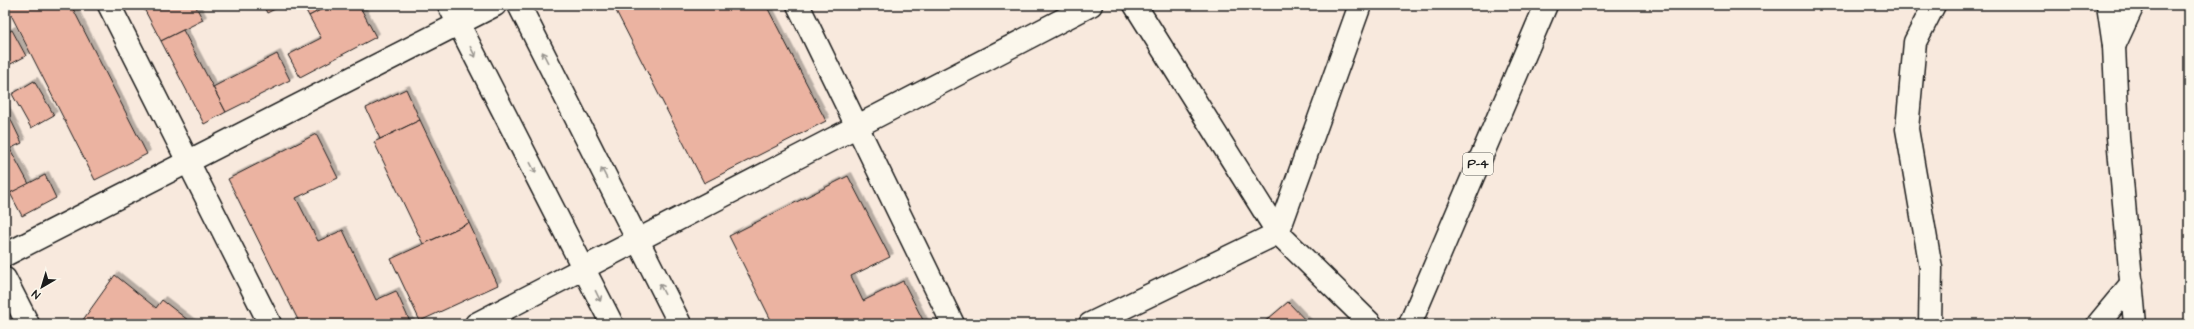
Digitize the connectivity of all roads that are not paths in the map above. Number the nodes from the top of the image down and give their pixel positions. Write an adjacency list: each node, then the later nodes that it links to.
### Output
1 (108, 5): 15 (main road)
2 (495, 5): 12 (main road)
3 (519, 5): 17 (main road, one-way to 3)
4 (798, 5): 14 (main road)
5 (1091, 5): 14 (main road)
6 (1135, 5): 16 (main road)
7 (1360, 5): 16 (main road)
8 (1546, 5): 30 (main road, P-4)
9 (1934, 5): 31 (main road)
10 (2108, 5): 13 (main road)
11 (2133, 5): 13 (main road)
12 (454, 14): 15 (main road); 19 (main road, one-way to 19)
13 (2114, 46): 21 (main road)
14 (856, 127): 17 (main road); 27 (main road)
15 (187, 162): 18 (main road); 23 (main road)
16 (1278, 233): 28 (main road); 29 (main road)
17 (638, 239): 19 (main road); 26 (main road, one-way to 17)
18 (5, 255)
19 (585, 268): 24 (main road); 25 (main road, one-way to 25)
20 (5, 279): 22 (main road)
21 (2132, 283): 32 (main road); 33 (main road)
22 (28, 324)
23 (270, 324)
24 (476, 324)
25 (612, 324)
26 (680, 324)
27 (953, 324)
28 (1090, 324)
29 (1371, 324)
30 (1410, 324)
31 (1930, 324)
32 (2098, 324)
33 (2135, 324)

